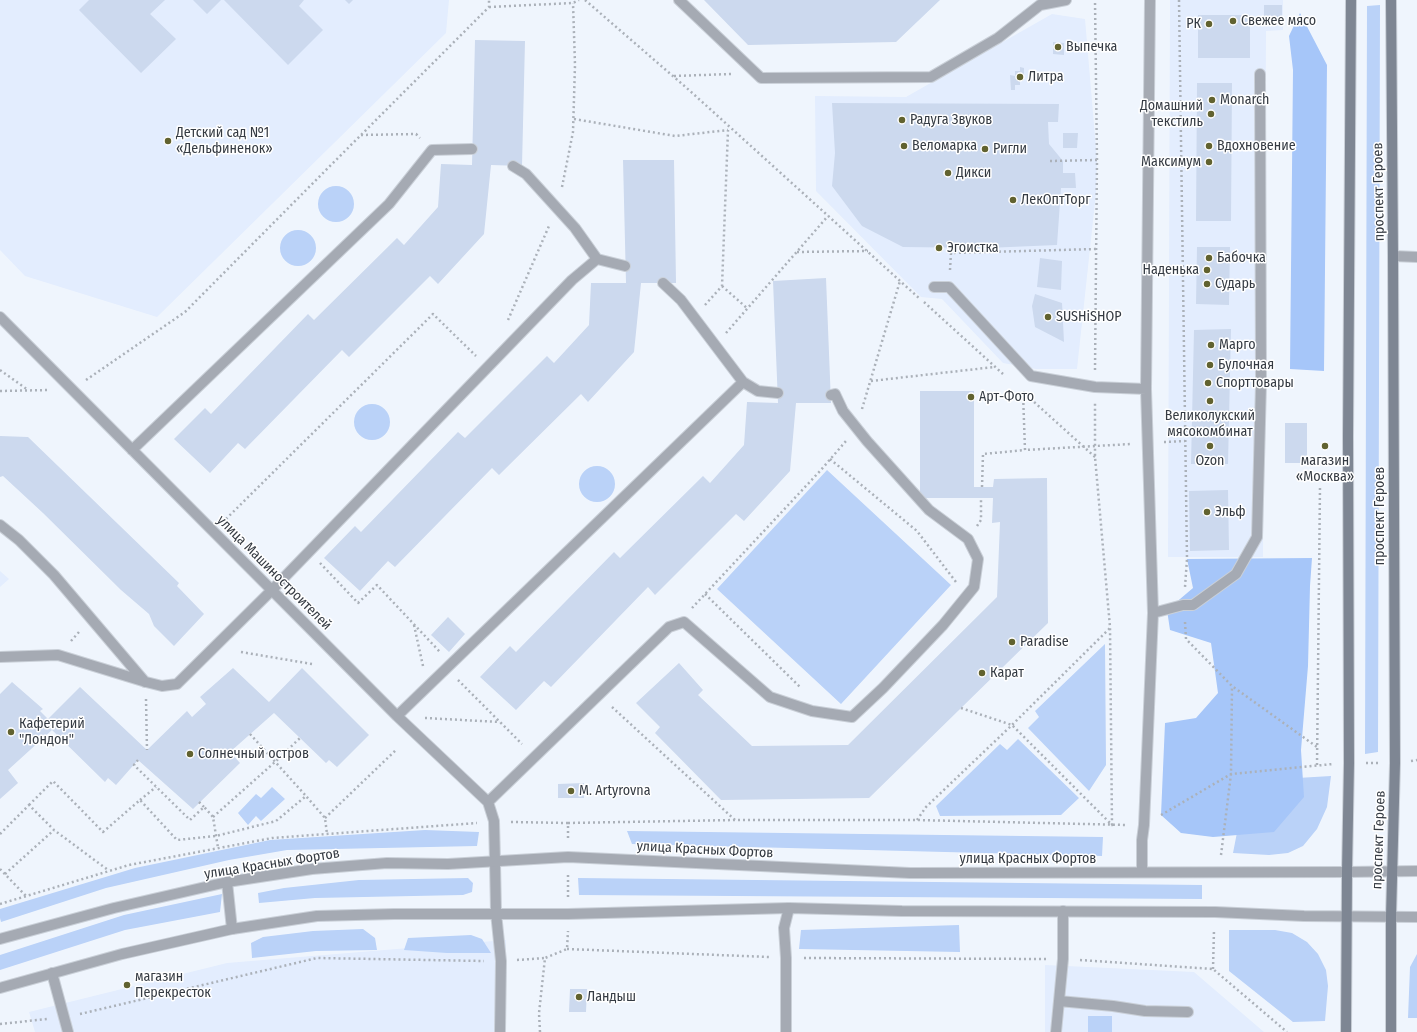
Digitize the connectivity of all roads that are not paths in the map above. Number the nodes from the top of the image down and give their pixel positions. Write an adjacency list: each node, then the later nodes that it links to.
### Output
1 (679, 0): 2 (street)
2 (1066, 0)
3 (1150, 0): 17 (street)
4 (1351, 0): 32 (main road, проспект Героев)
5 (1391, 0): 9 (main road, проспект Героев)
6 (1260, 74): 23 (street)
7 (472, 150): 20 (street)
8 (513, 166): 11 (street)
9 (1393, 256): 10 (street); 29 (main road, проспект Героев)
10 (1417, 257)
11 (597, 258): 12 (street); 22 (street)
12 (625, 266)
13 (663, 283): 16 (street)
14 (934, 287): 17 (street)
15 (0, 317): 20 (street, улица Машиностроителей)
16 (743, 382): 18 (street); 26 (street)
17 (1146, 389): 23 (street)
18 (778, 393)
19 (831, 395): 27 (street)
20 (132, 450): 22 (street, улица Машиностроителей)
21 (0, 525): 25 (street)
22 (272, 590): 25 (street); 26 (street, улица Машиностроителей)
23 (1153, 613): 31 (street)
24 (0, 657): 25 (street)
25 (146, 682)
26 (397, 716): 27 (street, улица Машиностроителей)
27 (488, 802): 28 (street, улица Машиностроителей)
28 (495, 862): 31 (street, улица Красных Фортов); 33 (street, улица Красных Фортов); 36 (street, улица Машиностроителей)
29 (1393, 871): 30 (street, улица Красных Фортов); 32 (street, улица Красных Фортов); 38 (main road, проспект Героев)
30 (1417, 871)
31 (1142, 872): 32 (street, улица Красных Фортов)
32 (1347, 872): 37 (main road, проспект Героев)
33 (227, 882): 40 (street); 41 (street, улица Красных Фортов)
34 (789, 908): 35 (street); 36 (street); 48 (street)
35 (1063, 911): 37 (street); 44 (street)
36 (496, 913): 40 (street); 47 (street, улица Машиностроителей)
37 (1347, 916): 38 (street); 50 (main road, проспект Героев)
38 (1391, 917): 39 (street); 51 (main road, проспект Героев)
39 (1417, 917)
40 (232, 929): 42 (street)
41 (0, 939)
42 (52, 973): 43 (street); 46 (street)
43 (0, 988)
44 (1059, 1001): 45 (street); 49 (street)
45 (1188, 1012)
46 (68, 1032)
47 (500, 1032)
48 (786, 1032)
49 (1056, 1032)
50 (1346, 1032)
51 (1391, 1032)

